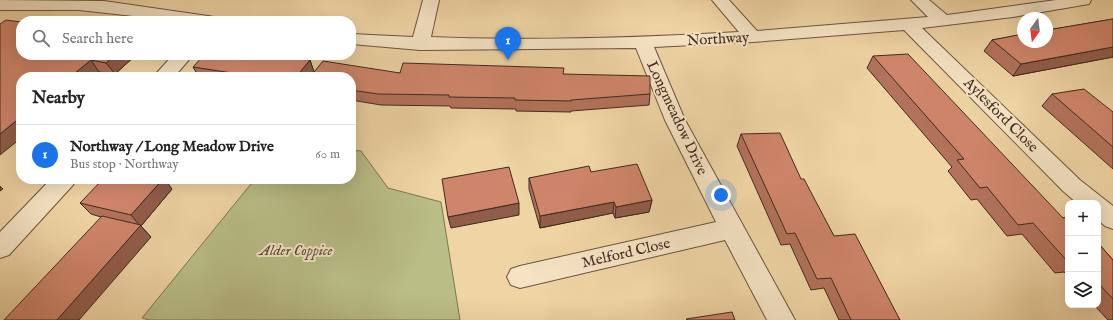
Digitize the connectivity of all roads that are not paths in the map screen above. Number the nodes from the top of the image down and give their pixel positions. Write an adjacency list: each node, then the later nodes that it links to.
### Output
1 (166, 0): 7 (street)
2 (431, 0): 14 (street)
3 (720, 0): 11 (street)
4 (919, 0): 9 (street)
5 (1083, 0): 9 (street, Northway)
6 (0, 5): 7 (street)
7 (152, 11): 8 (street)
8 (180, 16)
9 (943, 21): 10 (street, Northway)
10 (910, 25): 11 (street, Northway); 18 (street, Aylesford Close)
11 (753, 37): 13 (street, Northway)
12 (356, 39): 14 (street, Northway)
13 (643, 42): 14 (street, Northway); 21 (street, Longmeadow Drive)
14 (420, 44)
15 (179, 60): 16 (street)
16 (168, 72)
17 (60, 184): 22 (street)
18 (1089, 200)
19 (1101, 209): 20 (street)
20 (1113, 219)
21 (731, 229): 23 (street, Melford Close); 24 (street, Longmeadow Drive)
22 (0, 248)
23 (520, 277)
24 (780, 320)

